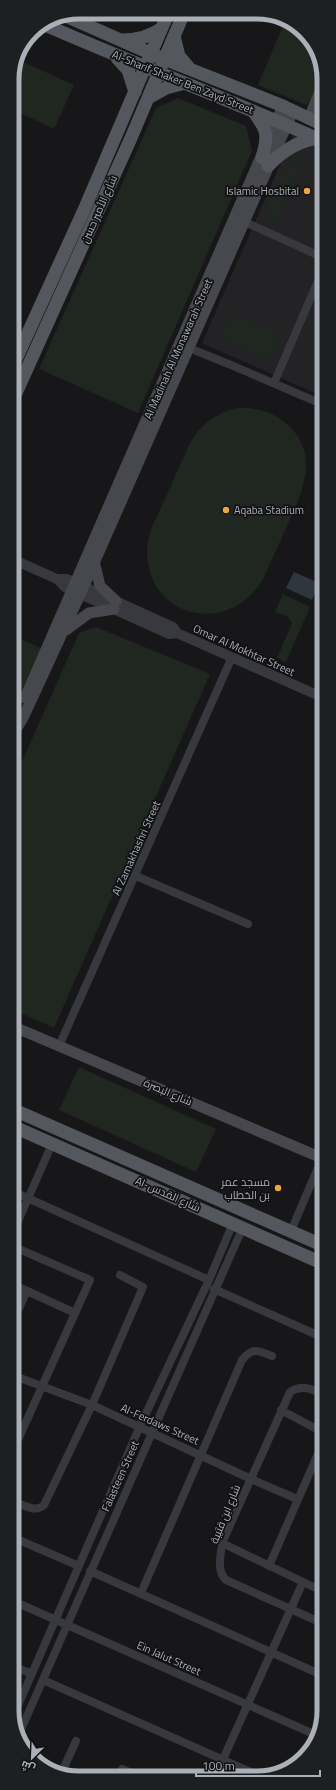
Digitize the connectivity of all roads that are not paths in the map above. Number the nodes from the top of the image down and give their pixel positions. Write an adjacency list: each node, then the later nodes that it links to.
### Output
1 (74, 19): 7 (main road, Al-Sharif Shaker Ben Zayd Street)
2 (166, 19): 5 (main road, شارع الأمير حسن)
3 (181, 19): 6 (main road, شارع الأمير حسن)
4 (50, 27): 9 (main road, Al-Sharif Shaker Ben Zayd Street)
5 (162, 28): 7 (main road); 8 (main road, شارع الأمير حسن)
6 (174, 36): 10 (main road, شارع الأمير حسن); 12 (main road)
7 (122, 40): 8 (main road, Al-Sharif Shaker Ben Zayd Street)
8 (150, 53): 10 (main road, Al-Sharif Shaker Ben Zayd Street); 11 (main road, شارع الأمير حسن)
9 (113, 54): 11 (main road, Al-Sharif Shaker Ben Zayd Street); 15 (main road)
10 (164, 59): 12 (main road, Al-Sharif Shaker Ben Zayd Street); 13 (main road, شارع الأمير حسن)
11 (145, 67): 13 (main road, Al-Sharif Shaker Ben Zayd Street); 15 (main road, شارع الأمير حسن)
12 (191, 71): 18 (main road, Al-Sharif Shaker Ben Zayd Street)
13 (158, 73): 14 (main road, Al-Sharif Shaker Ben Zayd Street); 16 (main road, شارع الأمير حسن)
14 (185, 84): 16 (main road); 19 (main road, Al-Sharif Shaker Ben Zayd Street)
15 (135, 92): 29 (main road, شارع الأمير حسن)
16 (148, 98): 30 (main road, شارع الأمير حسن)
17 (317, 100): 20 (main road)
18 (288, 109): 20 (main road, Al-Sharif Shaker Ben Zayd Street); 21 (main road, Al Madinah Al Monawarah Street)
19 (253, 110): 21 (main road, Al-Sharif Shaker Ben Zayd Street); 25 (main road)
20 (309, 118): 22 (main road, Al-Sharif Shaker Ben Zayd Street)
21 (282, 122): 23 (main road, Al-Sharif Shaker Ben Zayd Street); 25 (main road, Al Madinah Al Monawarah Street)
22 (317, 122)
23 (317, 138)
24 (317, 140): 25 (main road)
25 (265, 162): 26 (main road, Al Madinah Al Monawarah Street); 31 (main road, Al Madinah Al Monawarah Street)
26 (245, 222): 27 (street); 31 (main road, Al Madinah Al Monawarah Street)
27 (317, 255)
28 (317, 283): 33 (street)
29 (36, 316): 30 (main road); 32 (main road, شارع الأمير حسن)
30 (48, 322): 34 (main road, شارع الأمير حسن)
31 (184, 346): 33 (street); 36 (main road, Al Madinah Al Monawarah Street); 38 (main road, Al Madinah Al Monawarah Street)
32 (19, 353)
33 (274, 383): 35 (street)
34 (19, 386)
35 (317, 402)
36 (94, 561): 38 (main road, Al Madinah Al Monawarah Street); 39 (main road)
37 (19, 562): 38 (street, Omar Al Mokhtar Street)
38 (77, 588): 39 (street, Omar Al Mokhtar Street); 40 (main road); 43 (main road)
39 (115, 605): 40 (main road); 41 (street, Omar Al Mokhtar Street)
40 (62, 633): 44 (main road)
41 (232, 657): 42 (street, Omar Al Mokhtar Street); 45 (street, Al Zamakhashri Street)
42 (317, 695)
43 (19, 712)
44 (19, 725)
45 (136, 876): 46 (street); 48 (street, Al Zamakhashri Street)
46 (248, 924)
47 (19, 1029): 48 (main road, شارع البصرة)
48 (59, 1046): 52 (main road, شارع البصرة)
49 (19, 1112): 53 (main road, Al-شارع القدس)
50 (19, 1129): 51 (main road, Al-شارع القدس)
51 (52, 1144): 56 (main road, Al-شارع القدس); 59 (street)
52 (317, 1155)
53 (129, 1160): 54 (main road, Al-شارع القدس); 56 (main road)
54 (146, 1168): 57 (main road); 62 (main road, Al-شارع القدس)
55 (317, 1172): 62 (street)
56 (122, 1173): 57 (main road, Al-شارع القدس)
57 (142, 1183): 61 (main road, Al-شارع القدس)
58 (19, 1195): 59 (street)
59 (28, 1198): 60 (street); 67 (street)
60 (19, 1219)
61 (238, 1225): 65 (main road, Al-شارع القدس); 67 (street, Falasteen Street); 69 (street, Falasteen Street)
62 (291, 1231): 63 (main road, Al-شارع القدس)
63 (317, 1243)
64 (19, 1249): 72 (street)
65 (317, 1261)
66 (120, 1275): 78 (street)
67 (209, 1280): 80 (street, Falasteen Street)
68 (19, 1287): 70 (street)
69 (214, 1289): 73 (street); 82 (street, Falasteen Street)
70 (27, 1291): 71 (street); 72 (street)
71 (19, 1308)
72 (75, 1313): 76 (street)
73 (317, 1335)
74 (272, 1356): 84 (street)
75 (19, 1378): 76 (street, Al-Ferdaws Street)
76 (41, 1386): 78 (street, Al-Ferdaws Street); 83 (street)
77 (317, 1392): 79 (street, شارع ابن قتيبة)
78 (92, 1405): 80 (street, Al-Ferdaws Street); 88 (street)
79 (281, 1410): 81 (street); 86 (street, شارع ابن قتيبة)
80 (139, 1428): 82 (street, Al-Ferdaws Street); 91 (street, Falasteen Street)
81 (317, 1430)
82 (151, 1432): 84 (street, Al-Ferdaws Street); 93 (street, Falasteen Street)
83 (19, 1437)
84 (201, 1455): 86 (street, Al-Ferdaws Street); 96 (street)
85 (317, 1455): 87 (street)
86 (251, 1479): 87 (street, Al-Ferdaws Street); 90 (street, شارع ابن قتيبة)
87 (297, 1498): 92 (street)
88 (20, 1504)
89 (19, 1540): 91 (street)
90 (222, 1543): 92 (street); 98 (street, شارع ابن قتيبة)
91 (79, 1566): 99 (street, Falasteen Street)
92 (269, 1566): 94 (street)
93 (90, 1571): 96 (street); 101 (street, Falasteen Street)
94 (303, 1582): 95 (street); 98 (street)
95 (317, 1589)
96 (141, 1593): 102 (street)
97 (19, 1604): 99 (street, Ein Jalut Street)
98 (291, 1609): 100 (street, شارع ابن قتيبة); 102 (street)
99 (56, 1621): 101 (street, Ein Jalut Street); 105 (street, Falasteen Street)
100 (317, 1621)
101 (68, 1625): 106 (street, Falasteen Street); 108 (street, Ein Jalut Street)
102 (271, 1652): 104 (street); 108 (street)
103 (19, 1669): 105 (street)
104 (317, 1673)
105 (32, 1674): 107 (street, Falasteen Street)
106 (43, 1680): 109 (street, Falasteen Street); 112 (street)
107 (19, 1703)
108 (248, 1704): 110 (street, Ein Jalut Street); 112 (street)
109 (22, 1728)
110 (312, 1733)
111 (76, 1741): 113 (street)
112 (223, 1760): 114 (street); 115 (street)
113 (63, 1769)
114 (218, 1771)
115 (248, 1771)

